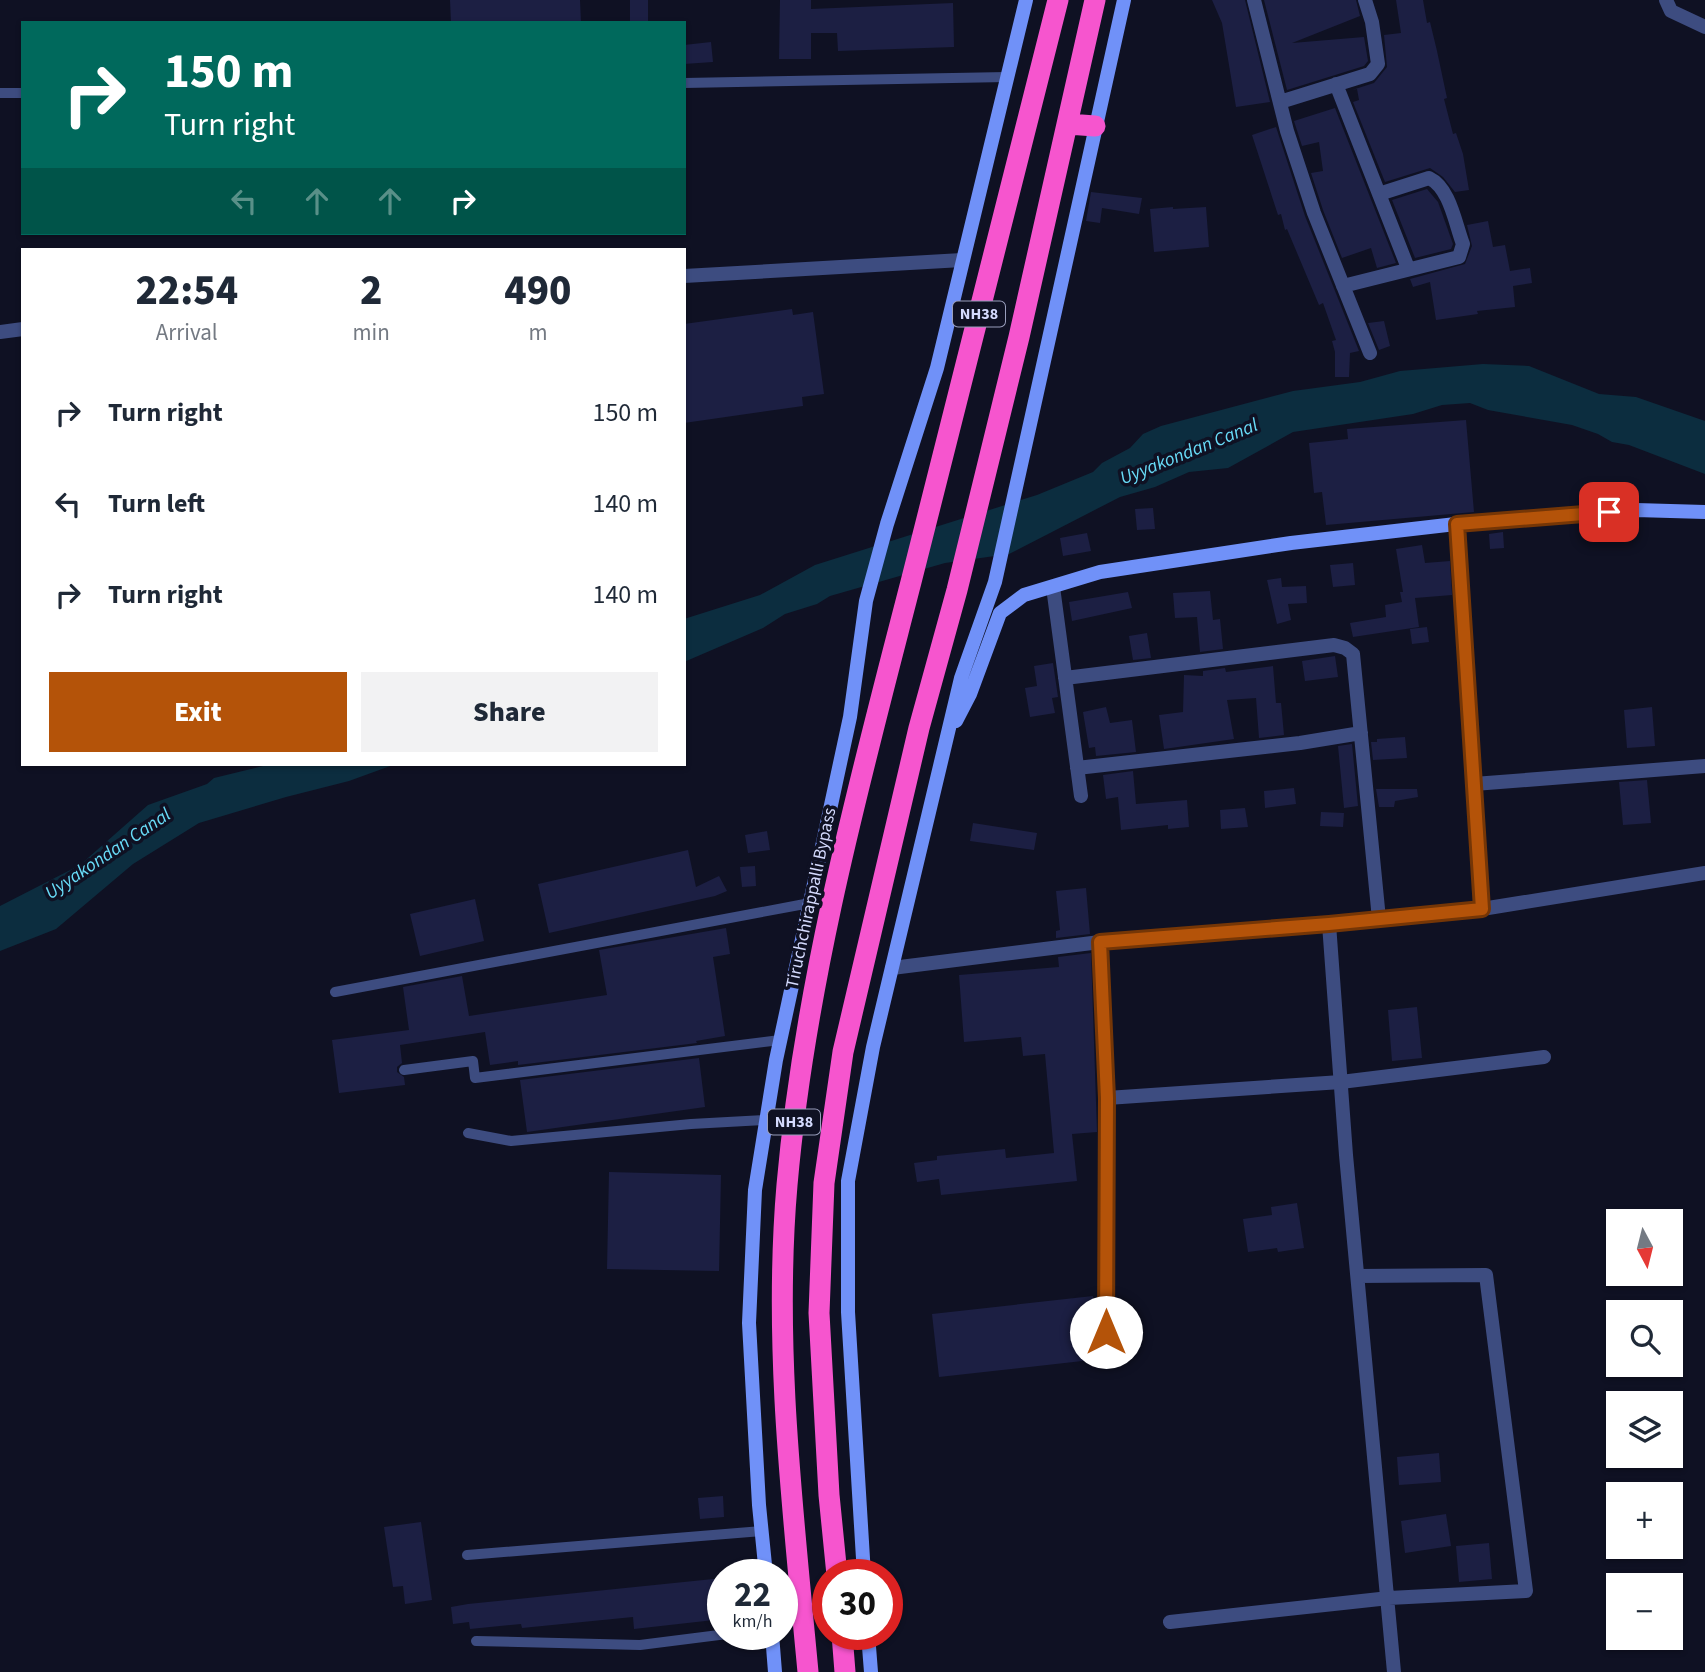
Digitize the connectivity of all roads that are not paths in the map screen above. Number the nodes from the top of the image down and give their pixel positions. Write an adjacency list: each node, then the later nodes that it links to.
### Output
1 (1026, 0): 9 (street)
2 (1058, 0): 65 (highway, Tiruchchirappalli Bypass / NH38)
3 (1095, 0): 15 (highway, NH38)
4 (1124, 0): 16 (street)
5 (1254, 0): 14 (street)
6 (1365, 0): 11 (street)
7 (1665, 0): 8 (street)
8 (1705, 27)
9 (1007, 77): 10 (lane); 18 (street)
10 (686, 83)
11 (1336, 84): 14 (street); 17 (street)
12 (0, 93): 13 (lane)
13 (21, 93)
14 (1280, 102): 21 (street)
15 (1068, 124): 16 (highway); 55 (highway, NH38)
16 (1095, 125): 30 (street)
17 (1379, 194): 19 (street); 19 (street)
18 (962, 260): 20 (street); 36 (street)
19 (1408, 268): 21 (street)
20 (686, 276)
21 (1343, 286): 24 (street)
22 (21, 329): 23 (street)
23 (0, 332)
24 (1370, 354)
25 (1705, 512): 26 (street)
26 (1457, 524): 27 (street); 33 (street)
27 (1053, 587): 28 (street); 30 (street)
28 (1065, 678): 29 (street); 32 (street)
29 (1360, 733): 32 (street); 38 (street)
30 (946, 739): 41 (street)
31 (1705, 766): 33 (street)
32 (1077, 768): 34 (street)
33 (1474, 784): 37 (street)
34 (1080, 796)
35 (1705, 873): 37 (street)
36 (810, 903): 42 (lane); 43 (street)
37 (1482, 909): 38 (street)
38 (1379, 919): 39 (street)
39 (1329, 924): 40 (street); 46 (street)
40 (1100, 942): 41 (street); 47 (street)
41 (892, 968): 56 (street)
42 (335, 992)
43 (780, 1040): 45 (lane); 48 (street)
44 (1544, 1057): 46 (street)
45 (404, 1070)
46 (1341, 1082): 47 (street); 50 (street)
47 (1107, 1098): 51 (street)
48 (766, 1120): 49 (lane); 52 (street)
49 (468, 1133)
50 (1358, 1276): 57 (street); 57 (street)
51 (1106, 1332)
52 (762, 1531): 53 (lane); 54 (street)
53 (467, 1555)
54 (765, 1559)
55 (836, 1559)
56 (863, 1559)
57 (1389, 1598): 58 (street); 68 (street)
58 (1170, 1622)
59 (707, 1637): 60 (lane)
60 (476, 1641)
61 (773, 1650): 64 (street)
62 (843, 1650): 66 (highway)
63 (869, 1650): 67 (street)
64 (775, 1672)
65 (807, 1672)
66 (845, 1672)
67 (871, 1672)
68 (1394, 1672)

